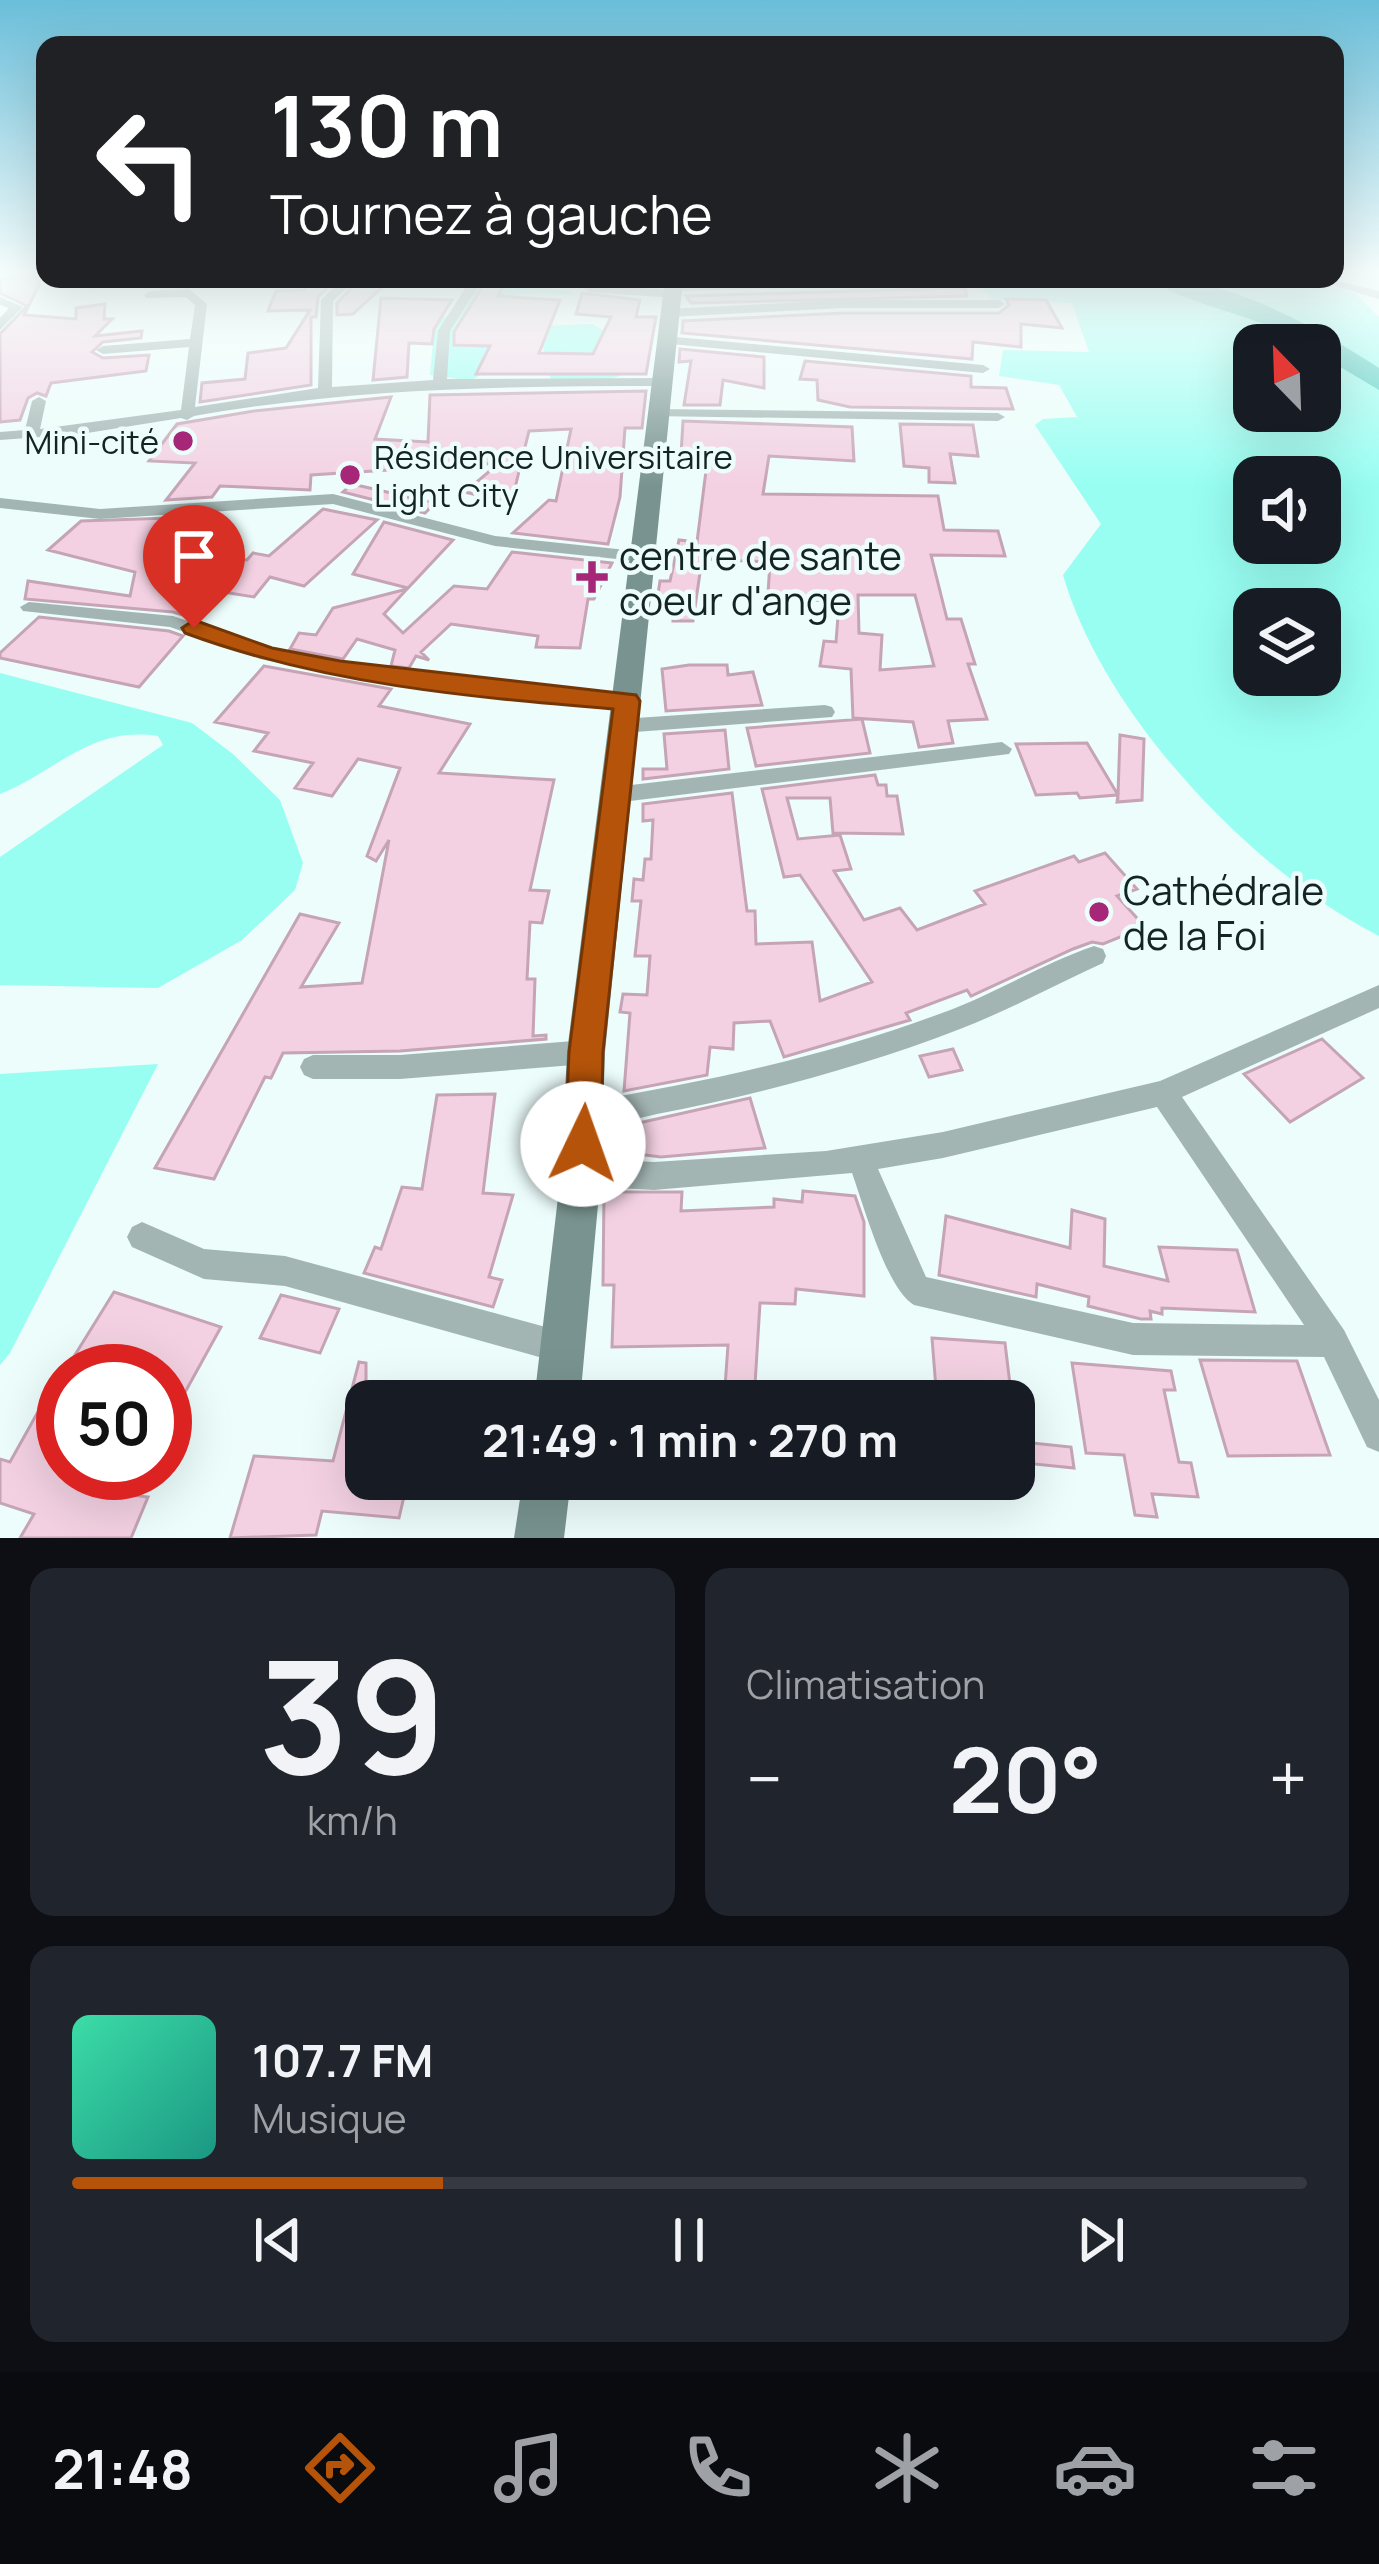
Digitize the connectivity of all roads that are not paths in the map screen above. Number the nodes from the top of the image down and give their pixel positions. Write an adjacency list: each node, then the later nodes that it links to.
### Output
1 (326, 343): 10 (street)
2 (443, 343): 9 (street)
3 (665, 343): 8 (main road)
4 (695, 343): 7 (street)
5 (194, 344): 6 (street); 13 (street)
6 (103, 350)
7 (983, 369)
8 (660, 382): 9 (street); 12 (main road)
9 (440, 384): 10 (street)
10 (325, 392): 13 (street)
11 (39, 401): 15 (street)
12 (656, 413): 14 (street); 18 (main road)
13 (187, 416): 15 (street)
14 (998, 416)
15 (31, 435): 16 (street)
16 (0, 436)
17 (0, 502): 18 (street)
18 (645, 556): 21 (main road)
19 (29, 608): 21 (street)
20 (825, 712): 21 (street)
21 (624, 713): 23 (main road)
22 (1002, 749): 23 (street)
23 (614, 795): 26 (main road)
24 (1094, 956): 29 (street)
25 (1379, 996): 28 (street)
26 (586, 1052): 27 (street); 29 (main road)
27 (313, 1067)
28 (1163, 1094): 30 (street); 33 (street)
29 (585, 1115): 31 (main road)
30 (861, 1160): 31 (street); 33 (street)
31 (580, 1172): 34 (main road)
32 (142, 1237): 34 (street)
33 (1333, 1341): 36 (street)
34 (564, 1348): 35 (main road)
35 (560, 1380)
36 (1379, 1436)
37 (544, 1500): 38 (main road)
38 (539, 1538)

